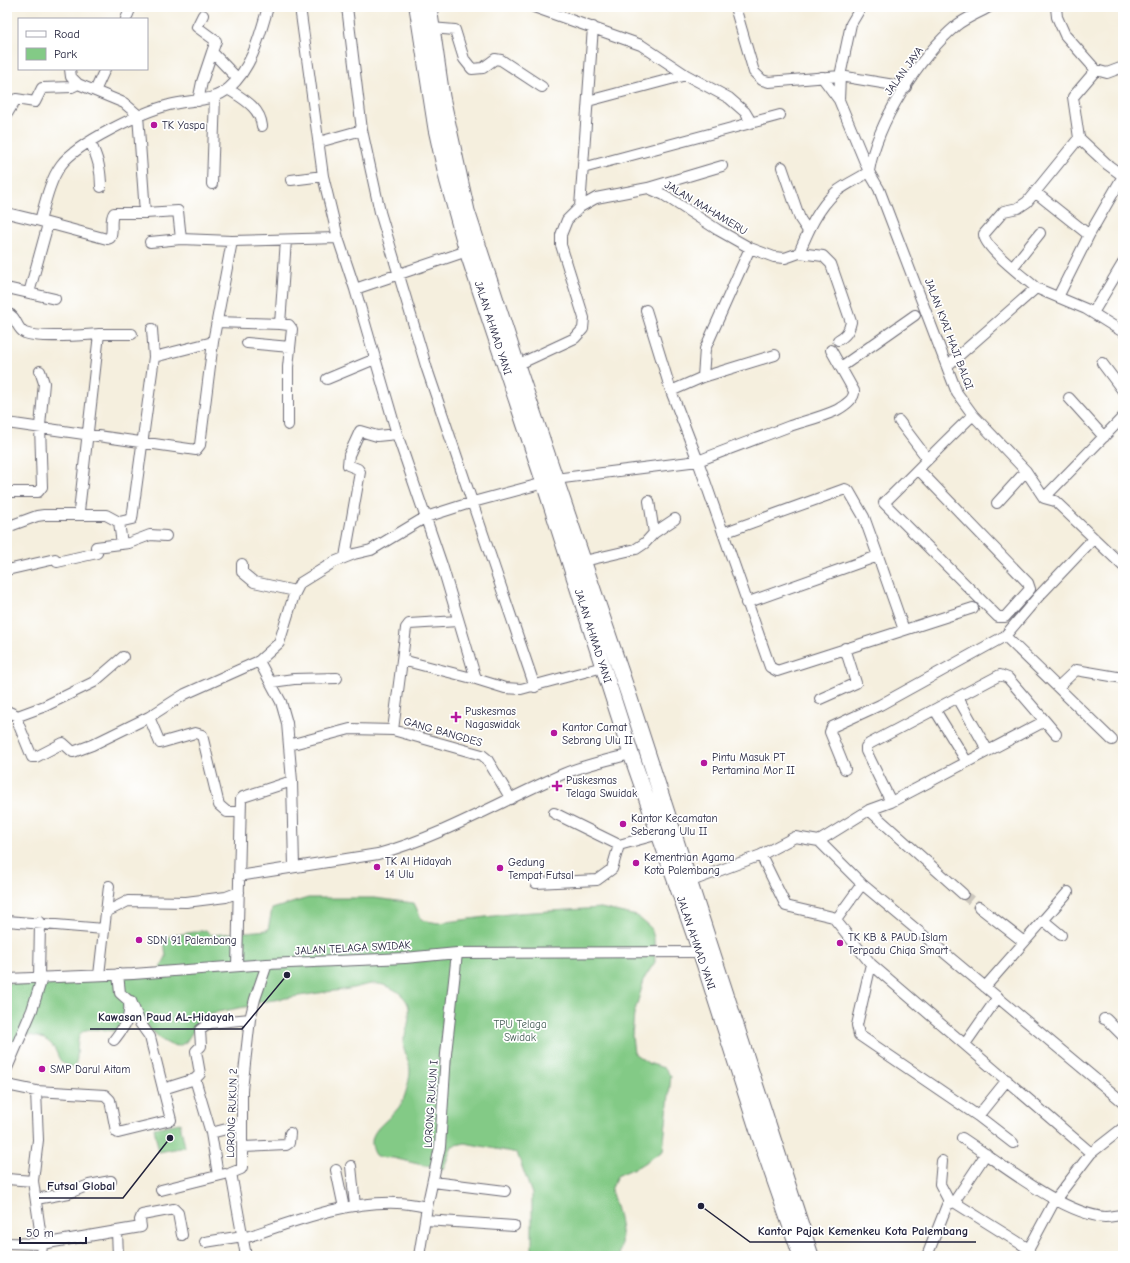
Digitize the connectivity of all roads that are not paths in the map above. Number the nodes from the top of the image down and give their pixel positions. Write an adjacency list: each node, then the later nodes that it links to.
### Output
1 (131, 7): 13 (street)
2 (268, 7): 24 (street)
3 (300, 7): 42 (street)
4 (347, 7): 39 (street)
5 (417, 7): 67 (highway, JALAN AHMAD YANI)
6 (429, 7): 15 (highway, JALAN AHMAD YANI)
7 (534, 7): 14 (street)
8 (734, 7): 23 (street)
9 (861, 7): 22 (street)
10 (989, 7): 27 (street, JALAN JAYA)
11 (1056, 7): 20 (street)
12 (202, 15): 16 (street)
13 (126, 18)
14 (593, 27): 21 (street); 33 (street)
15 (431, 28): 26 (street); 97 (highway, JALAN AHMAD YANI)
16 (212, 52): 24 (street); 32 (street)
17 (1123, 67): 20 (street)
18 (70, 70): 25 (street)
19 (105, 70): 29 (street)
20 (1096, 70): 40 (street)
21 (686, 75): 33 (street); 37 (street)
22 (840, 76): 23 (street); 27 (street); 31 (street)
23 (822, 77): 31 (street)
24 (237, 78): 28 (street)
25 (78, 84): 29 (street); 34 (street)
26 (542, 87)
27 (906, 87): 46 (street, JALAN JAYA)
28 (228, 89): 30 (street); 38 (street)
29 (95, 91): 35 (street)
30 (216, 96): 32 (street); 50 (street)
31 (839, 100): 46 (street, JALAN KYAI HAJI BALQI)
32 (198, 101): 35 (street)
33 (588, 101): 45 (street)
34 (8, 108)
35 (138, 115): 41 (street); 56 (street)
36 (780, 115): 37 (street)
37 (751, 122): 45 (street)
38 (262, 126)
39 (362, 130): 42 (street); 71 (street)
40 (1079, 138): 48 (street); 53 (street)
41 (90, 142): 51 (street); 57 (street)
42 (319, 142): 47 (street)
43 (722, 166): 52 (street)
44 (782, 167): 58 (street)
45 (583, 168): 54 (street)
46 (869, 172): 58 (street); 98 (street, JALAN KYAI HAJI BALQI)
47 (323, 176): 49 (street); 61 (street)
48 (1123, 176): 60 (street)
49 (291, 180)
50 (212, 184)
51 (101, 187)
52 (648, 188): 54 (street, JALAN MAHAMERU); 66 (street, JALAN MAHAMERU)
53 (1035, 192): 60 (street); 70 (street)
54 (580, 207): 97 (street, JALAN MAHAMERU)
55 (7, 213): 57 (street)
56 (144, 213): 57 (street); 62 (street)
57 (44, 223): 75 (street)
58 (808, 231): 68 (street)
59 (1040, 233): 70 (street)
60 (1089, 235): 76 (street)
61 (338, 238): 63 (street); 74 (street)
62 (180, 239): 64 (street); 65 (street)
63 (286, 240): 64 (street); 83 (street)
64 (232, 241): 82 (street)
65 (150, 242)
66 (750, 248): 68 (street, JALAN MAHAMERU); 101 (street)
67 (467, 251): 71 (street); 120 (highway, JALAN AHMAD YANI)
68 (799, 254): 88 (street, JALAN MAHAMERU)
69 (1123, 263): 79 (street)
70 (1013, 267): 73 (street)
71 (398, 276): 74 (street); 124 (street)
72 (7, 288): 75 (street)
73 (1036, 288): 76 (street); 98 (street)
74 (355, 289): 95 (street)
75 (30, 293): 77 (street)
76 (1058, 297): 79 (street)
77 (55, 299)
78 (646, 310): 103 (street)
79 (1093, 313): 85 (street)
80 (7, 314): 86 (street)
81 (915, 315): 99 (street)
82 (217, 322): 83 (street); 89 (street)
83 (280, 324): 91 (street)
84 (152, 329): 94 (street)
85 (1123, 332)
86 (99, 334): 87 (street); 113 (street)
87 (132, 334)
88 (838, 340)
89 (213, 342): 94 (street); 115 (street)
90 (247, 343): 91 (street)
91 (290, 347): 110 (street)
92 (831, 350): 99 (street)
93 (775, 355): 101 (street)
94 (154, 357): 115 (street)
95 (375, 359): 102 (street); 112 (street)
96 (1102, 363): 104 (street)
97 (517, 365): 120 (highway, JALAN AHMAD YANI)
98 (947, 366): 106 (street, JALAN KYAI HAJI BALQI)
99 (841, 367): 117 (street)
100 (40, 371): 111 (street)
101 (703, 377): 103 (street)
102 (327, 379)
103 (671, 391): 117 (street)
104 (1123, 391)
105 (1069, 398): 114 (street)
106 (973, 415): 116 (street); 119 (street, JALAN KYAI HAJI BALQI)
107 (1122, 420): 114 (street)
108 (899, 421): 116 (street)
109 (7, 423): 111 (street)
110 (288, 425)
111 (40, 426): 113 (street); 121 (street)
112 (398, 434): 127 (street); 137 (street)
113 (87, 435): 115 (street); 126 (street)
114 (1104, 437): 122 (street)
115 (142, 442): 129 (street)
116 (927, 458): 118 (street)
117 (698, 461): 120 (street); 132 (street)
118 (919, 470): 118 (street)
119 (1026, 471): 122 (street, JALAN KYAI HAJI BALQI); 125 (street)
120 (549, 481): 124 (street); 138 (highway, JALAN AHMAD YANI); 152 (highway, JALAN AHMAD YANI)
121 (7, 492)
122 (1044, 498): 134 (street, JALAN KYAI HAJI BALQI)
123 (649, 501): 131 (street)
124 (473, 502): 127 (street); 157 (street)
125 (997, 503)
126 (79, 511)
127 (426, 517): 137 (street); 145 (street)
128 (675, 519): 131 (street)
129 (119, 522): 130 (street); 135 (street)
130 (7, 527)
131 (654, 533): 138 (street)
132 (722, 533): 136 (street); 143 (street)
133 (166, 536): 135 (street)
134 (1094, 538): 140 (street, JALAN KYAI HAJI BALQI); 147 (street)
135 (122, 544): 141 (street)
136 (878, 556): 143 (street); 146 (street)
137 (345, 557): 142 (street)
138 (584, 561): 186 (highway, JALAN AHMAD YANI)
139 (242, 564): 142 (street)
140 (1123, 566)
141 (7, 570)
142 (295, 591): 151 (street)
143 (746, 603): 148 (street)
144 (973, 608): 146 (street)
145 (458, 621): 150 (street); 155 (street)
146 (904, 630): 148 (street)
147 (1005, 636): 158 (street); 173 (street)
148 (845, 648): 160 (street)
149 (123, 658): 163 (street)
150 (402, 660): 155 (street); 166 (street)
151 (259, 661): 156 (street); 164 (street)
152 (604, 667): 157 (street); 171 (highway, JALAN AHMAD YANI)
153 (337, 678): 156 (street)
154 (1123, 678): 158 (street)
155 (476, 679): 157 (street)
156 (272, 682): 169 (street)
157 (535, 687)
158 (1058, 687): 168 (street)
159 (958, 698): 161 (street); 165 (street); 170 (street)
160 (820, 699)
161 (935, 710): 172 (street); 176 (street)
162 (7, 711): 163 (street)
163 (18, 716): 164 (street)
164 (149, 717): 178 (street)
165 (1045, 721): 167 (street); 170 (street)
166 (392, 730): 169 (street, GANG BANGDES); 175 (street, GANG BANGDES)
167 (1056, 734)
168 (1112, 740)
169 (289, 745): 174 (street)
170 (988, 751): 172 (street)
171 (631, 754): 175 (street); 180 (highway, JALAN AHMAD YANI)
172 (967, 762): 176 (street)
173 (845, 769)
174 (292, 781): 178 (street); 184 (street)
175 (511, 799): 184 (street)
176 (891, 802): 177 (street)
177 (869, 810): 181 (street); 192 (street)
178 (240, 812): 185 (street)
179 (554, 813): 182 (street)
180 (659, 834): 182 (street); 202 (highway, JALAN AHMAD YANI)
181 (819, 841): 183 (street); 188 (street)
182 (619, 845): 187 (street)
183 (761, 855): 186 (street); 195 (street)
184 (294, 867): 185 (street)
185 (239, 876): 190 (street)
186 (689, 882): 202 (highway, JALAN AHMAD YANI)
187 (536, 883)
188 (862, 884): 195 (street); 211 (street)
189 (109, 886): 194 (street)
190 (238, 892): 194 (street); 206 (street)
191 (1068, 892): 196 (street)
192 (963, 894)
193 (979, 907): 201 (street)
194 (106, 912): 199 (street)
195 (836, 920): 205 (street)
196 (1043, 920): 200 (street); 201 (street)
197 (7, 921): 198 (street)
198 (40, 922): 199 (street); 209 (street)
199 (104, 928): 208 (street)
200 (1061, 935)
201 (1024, 942): 211 (street)
202 (706, 952): 203 (street, JALAN TELAGA SWIDAK); 267 (highway, JALAN AHMAD YANI)
203 (457, 953): 204 (street, JALAN TELAGA SWIDAK); 244 (street, LORONG RUKUN I)
204 (267, 964): 206 (street, JALAN TELAGA SWIDAK); 214 (street, LORONG RUKUN 2)
205 (871, 964): 218 (street); 226 (street)
206 (237, 966): 207 (street, JALAN TELAGA SWIDAK)
207 (118, 974): 208 (street, JALAN TELAGA SWIDAK); 213 (street)
208 (99, 975): 209 (street, JALAN TELAGA SWIDAK)
209 (40, 978): 210 (street, JALAN TELAGA SWIDAK); 219 (street)
210 (7, 979)
211 (985, 987): 212 (street)
212 (998, 997): 218 (street); 225 (street)
213 (129, 1001): 217 (street); 224 (street)
214 (250, 1019): 220 (street); 227 (street, LORONG RUKUN 2)
215 (1104, 1019): 216 (street)
216 (1123, 1036)
217 (114, 1040)
218 (965, 1044): 221 (street)
219 (7, 1068)
220 (195, 1079): 224 (street); 229 (street)
221 (1007, 1080): 226 (street); 234 (street)
222 (7, 1085): 223 (street)
223 (36, 1091): 224 (street); 242 (street)
224 (164, 1091)
225 (1123, 1102)
226 (978, 1116): 232 (street)
227 (242, 1125): 229 (street); 233 (street, LORONG RUKUN 2)
228 (1123, 1128): 234 (street)
229 (211, 1133): 240 (street)
230 (290, 1133): 233 (street)
231 (962, 1138): 235 (street)
232 (1013, 1143)
233 (243, 1147): 239 (street, LORONG RUKUN 2)
234 (1091, 1153): 248 (street)
235 (986, 1154): 248 (street); 249 (street)
236 (942, 1161): 249 (street)
237 (351, 1166): 250 (street)
238 (336, 1170): 252 (street)
239 (231, 1172): 240 (street); 258 (street, LORONG RUKUN 2)
240 (218, 1175): 245 (street)
241 (7, 1179): 242 (street)
242 (33, 1181): 247 (street)
243 (111, 1181): 247 (street)
244 (432, 1182): 246 (street); 251 (street, LORONG RUKUN I)
245 (161, 1190)
246 (505, 1191)
247 (36, 1199): 261 (street)
248 (1055, 1200): 253 (street); 262 (street)
249 (952, 1202): 262 (street); 268 (street)
250 (355, 1206): 251 (street); 252 (street)
251 (427, 1207): 254 (street, LORONG RUKUN I)
252 (344, 1208): 258 (street)
253 (1123, 1215)
254 (426, 1220): 255 (street); 266 (street, LORONG RUKUN I)
255 (514, 1226)
256 (117, 1231): 257 (street); 261 (street); 264 (street)
257 (182, 1235)
258 (244, 1237): 259 (street); 265 (street, LORONG RUKUN 2)
259 (205, 1242)
260 (7, 1243): 261 (street)
261 (42, 1244): 263 (street)
262 (1027, 1253)
263 (41, 1256)
264 (118, 1256)
265 (246, 1256)
266 (419, 1256)
267 (802, 1256)
268 (927, 1256)

